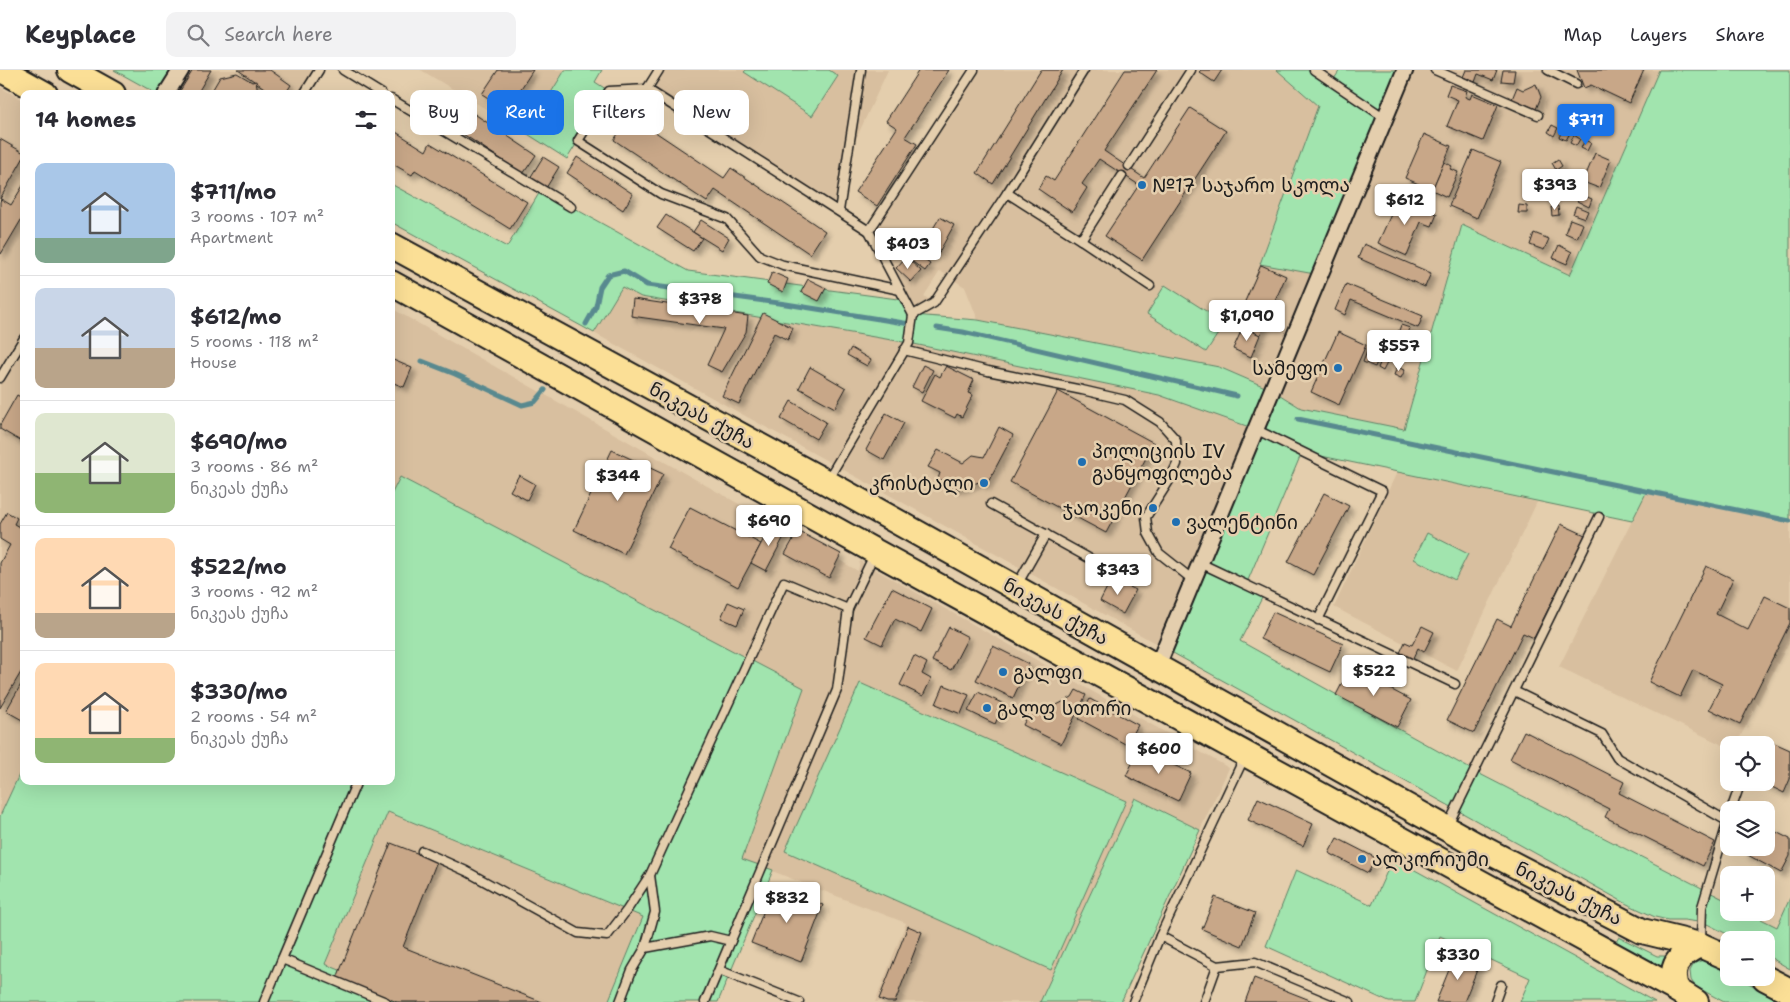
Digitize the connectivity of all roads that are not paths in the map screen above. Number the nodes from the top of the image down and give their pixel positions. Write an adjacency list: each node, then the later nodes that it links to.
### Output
1 (2, 70): 17 (main road)
2 (70, 70): 18 (main road)
3 (181, 70): 19 (street)
4 (319, 70): 20 (lane)
5 (343, 70): 21 (lane)
6 (659, 70): 16 (lane)
7 (862, 70): 29 (lane)
8 (974, 70): 30 (lane)
9 (1084, 70): 27 (lane)
10 (1192, 70): 25 (lane)
11 (1314, 70): 24 (lane)
12 (1405, 70): 24 (street)
13 (1435, 70): 23 (lane)
14 (1548, 70): 15 (lane)
15 (1576, 84)
16 (647, 89): 29 (lane); 35 (lane)
17 (38, 90)
18 (106, 90)
19 (168, 90)
20 (306, 90)
21 (376, 90)
22 (395, 101): 28 (lane)
23 (1538, 115)
24 (1385, 118): 40 (street)
25 (1129, 166)
26 (1122, 176): 31 (lane)
27 (1007, 193): 31 (lane); 36 (lane)
28 (571, 207)
29 (839, 211): 30 (lane)
30 (869, 231): 35 (lane)
31 (1081, 240): 34 (lane)
32 (395, 247): 41 (main road, ნიკეას ქუჩა)
33 (395, 285): 46 (main road, ნიკეას ქუჩა)
34 (1150, 286)
35 (900, 290): 36 (lane)
36 (913, 314): 38 (lane)
37 (20, 345): 39 (lane)
38 (904, 350): 41 (lane); 50 (lane)
39 (0, 378)
40 (1255, 429): 48 (street); 53 (lane)
41 (826, 482): 45 (main road, ნიკეას ქუჩა)
42 (991, 504): 44 (lane)
43 (1599, 517): 56 (lane)
44 (1046, 534): 47 (lane); 51 (lane)
45 (934, 543): 49 (main road); 51 (main road, ნიკეას ქუჩა)
46 (876, 552): 49 (main road, ნიკეას ქუჩა); 52 (lane)
47 (1096, 562)
48 (1200, 563): 50 (street); 53 (lane)
49 (916, 574): 57 (main road, ნიკეას ქუჩა)
50 (1193, 580): 54 (street)
51 (1015, 588): 54 (main road, ნიკეას ქუჩა)
52 (848, 608): 63 (lane); 65 (lane)
53 (1318, 620): 55 (lane)
54 (1157, 667): 60 (main road, ნიკეას ქუჩა)
55 (1455, 684)
56 (1514, 691): 59 (lane); 60 (lane)
57 (1245, 754): 64 (lane); 75 (main road, ნიკეას ქუჩა)
58 (355, 785): 69 (lane)
59 (1720, 815)
60 (1446, 828): 66 (main road, ნიკეას ქუჩა)
61 (1720, 846): 66 (lane)
62 (422, 851): 63 (lane)
63 (650, 875): 67 (lane)
64 (1160, 936): 70 (lane); 81 (lane)
65 (731, 941): 67 (lane); 71 (lane)
66 (1700, 945): 68 (main road, ნიკეას ქუჩა); 75 (main road)
67 (645, 948): 78 (lane)
68 (1720, 953)
69 (282, 959): 76 (lane); 77 (lane)
70 (1217, 966): 82 (lane); 83 (lane)
71 (719, 970): 79 (lane); 80 (lane)
72 (1775, 983): 74 (main road)
73 (1501, 985): 84 (lane)
74 (1790, 991)
75 (1687, 996)
76 (264, 1002)
77 (386, 1002)
78 (620, 1002)
79 (705, 1002)
80 (799, 1002)
81 (1133, 1002)
82 (1204, 1002)
83 (1350, 1002)
84 (1495, 1002)

